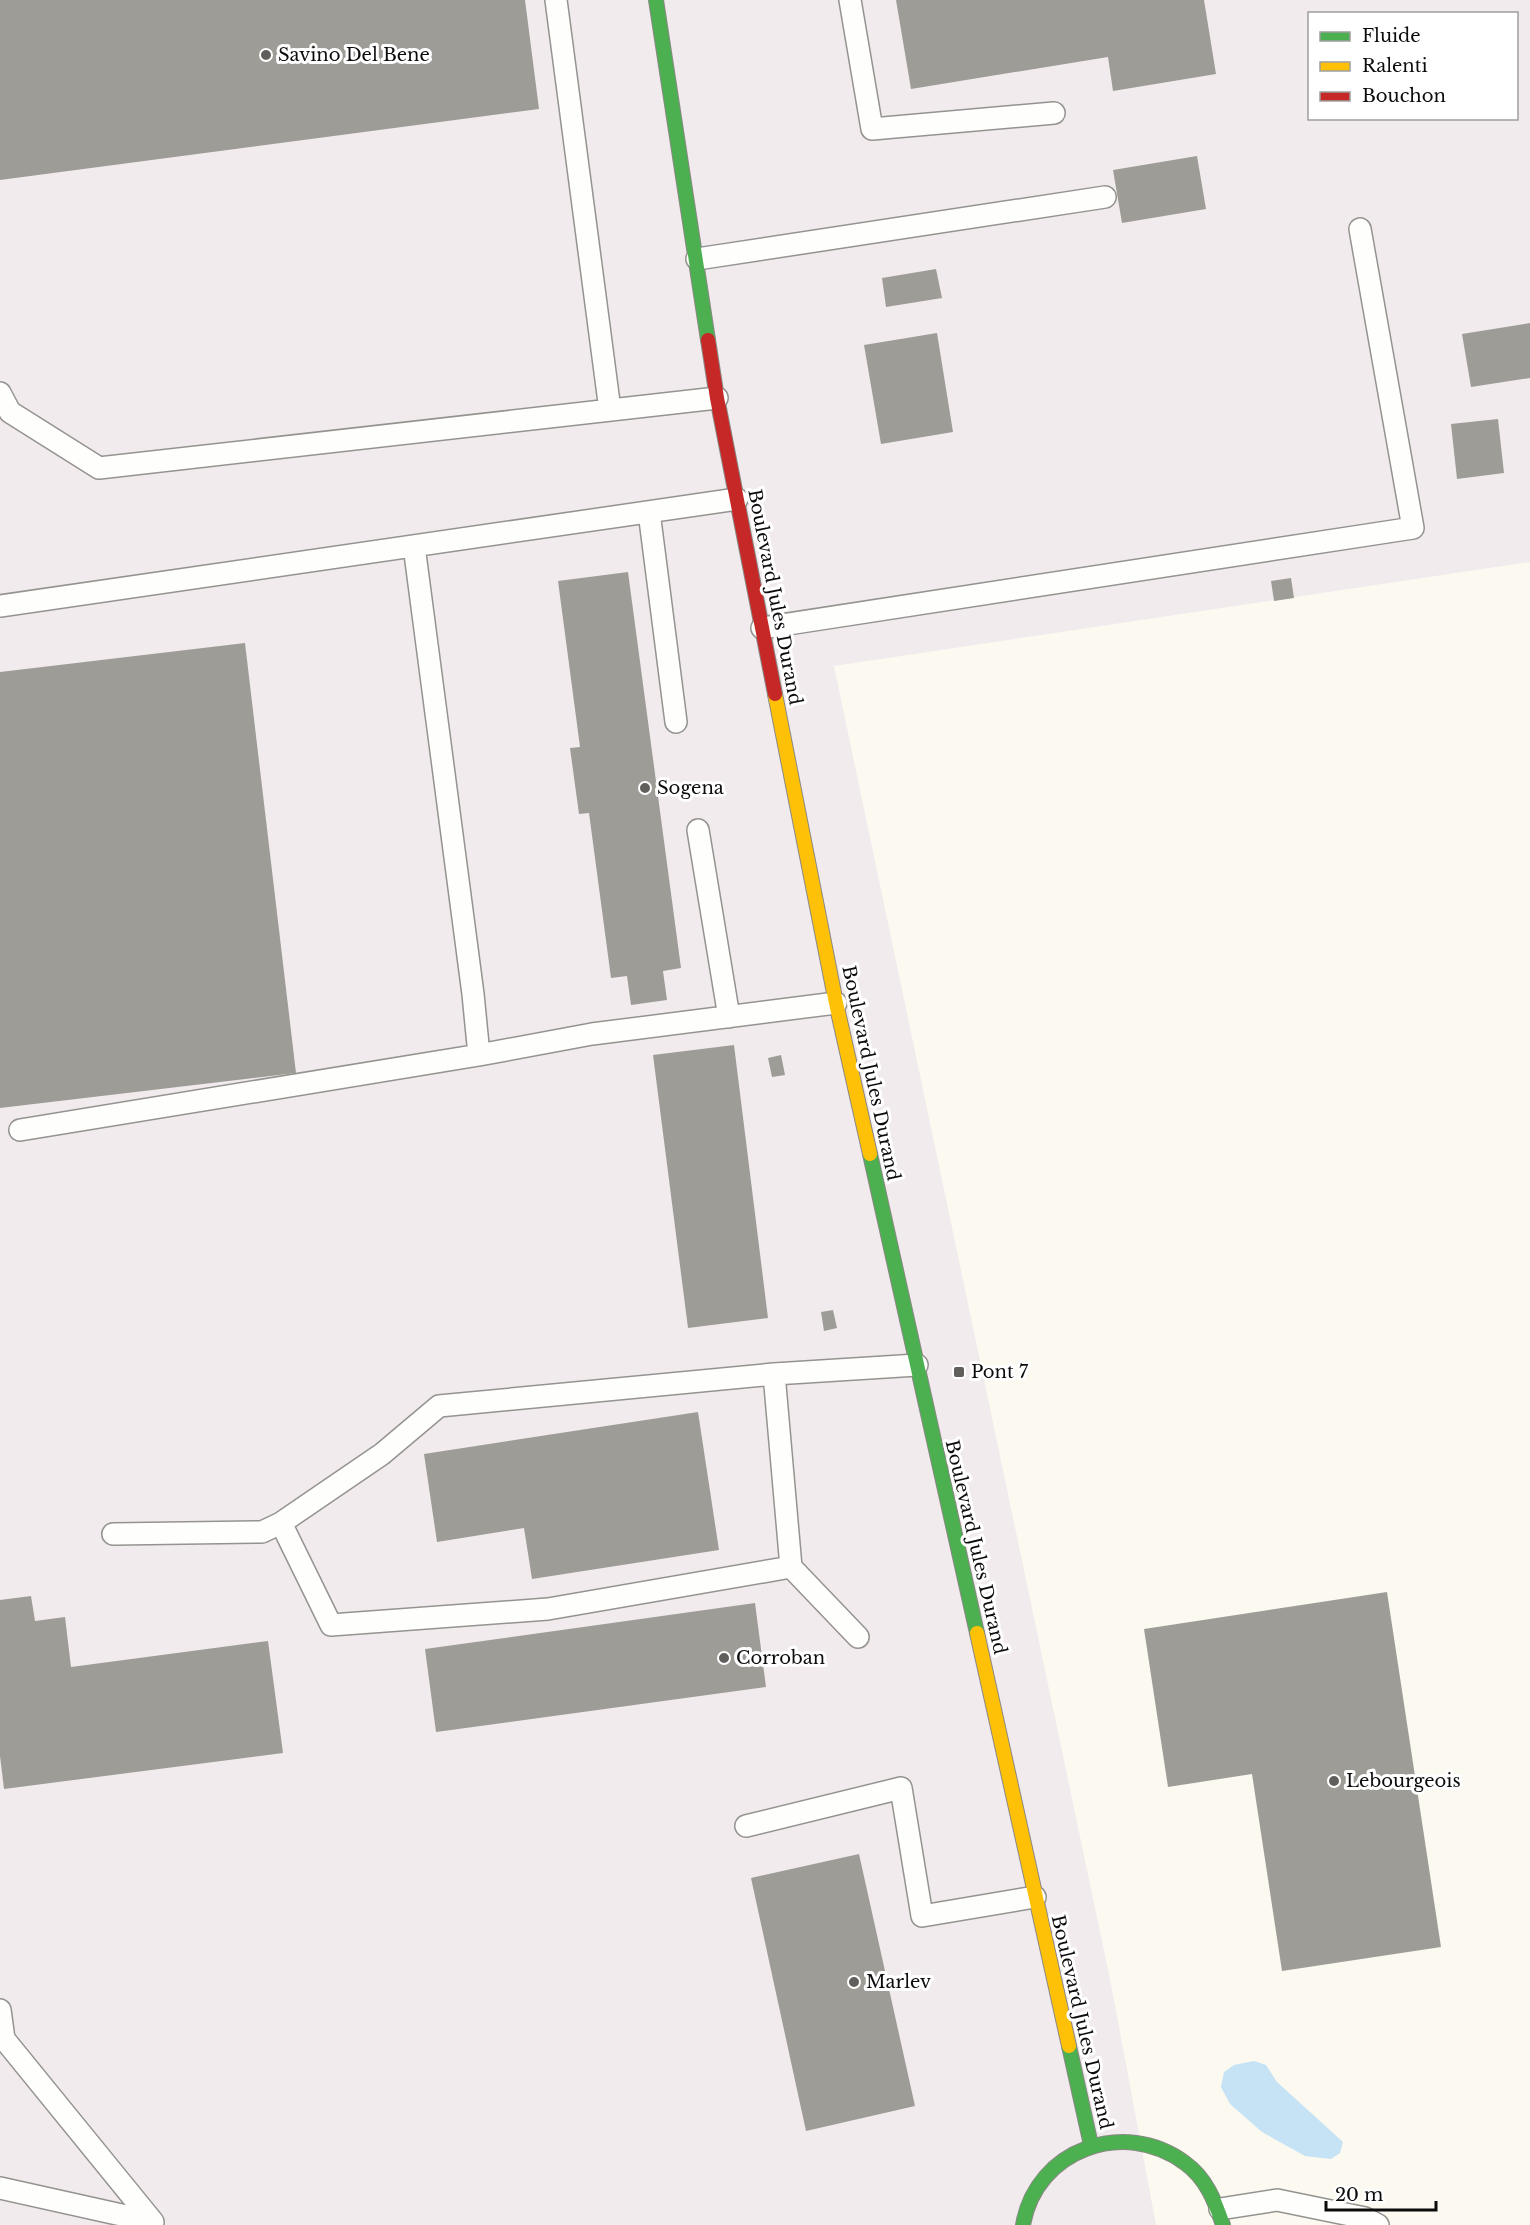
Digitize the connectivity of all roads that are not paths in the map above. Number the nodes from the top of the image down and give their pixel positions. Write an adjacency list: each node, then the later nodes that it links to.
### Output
1 (556, 0): 10 (lane)
2 (656, 0): 7 (main road, Boulevard Jules Durand)
3 (850, 0): 4 (lane)
4 (1054, 113)
5 (1105, 197): 7 (lane)
6 (1360, 229): 15 (lane)
7 (697, 259): 9 (main road, Boulevard Jules Durand)
8 (0, 393): 10 (lane)
9 (717, 398): 10 (lane); 11 (main road, Boulevard Jules Durand)
10 (610, 410)
11 (737, 499): 12 (lane); 15 (main road, Boulevard Jules Durand)
12 (649, 512): 13 (lane); 16 (lane)
13 (414, 546): 14 (lane); 20 (lane)
14 (0, 606)
15 (762, 628): 18 (main road, Boulevard Jules Durand)
16 (676, 722)
17 (698, 830): 19 (lane)
18 (836, 1003): 19 (lane); 22 (main road, Boulevard Jules Durand)
19 (729, 1017): 20 (lane)
20 (479, 1055): 21 (lane)
21 (20, 1130)
22 (917, 1365): 23 (lane); 29 (main road, Boulevard Jules Durand)
23 (774, 1374): 24 (lane); 26 (lane)
24 (281, 1522): 25 (lane); 26 (lane)
25 (113, 1534)
26 (792, 1567): 27 (lane)
27 (858, 1637)
28 (746, 1826): 29 (lane)
29 (1035, 1897): 31 (main road, Boulevard Jules Durand)
30 (0, 2010): 32 (lane)
31 (1091, 2145): 33 (main road); 34 (main road)
32 (0, 2188)
33 (1222, 2217): 35 (lane)
34 (1023, 2225)
35 (1378, 2225)

